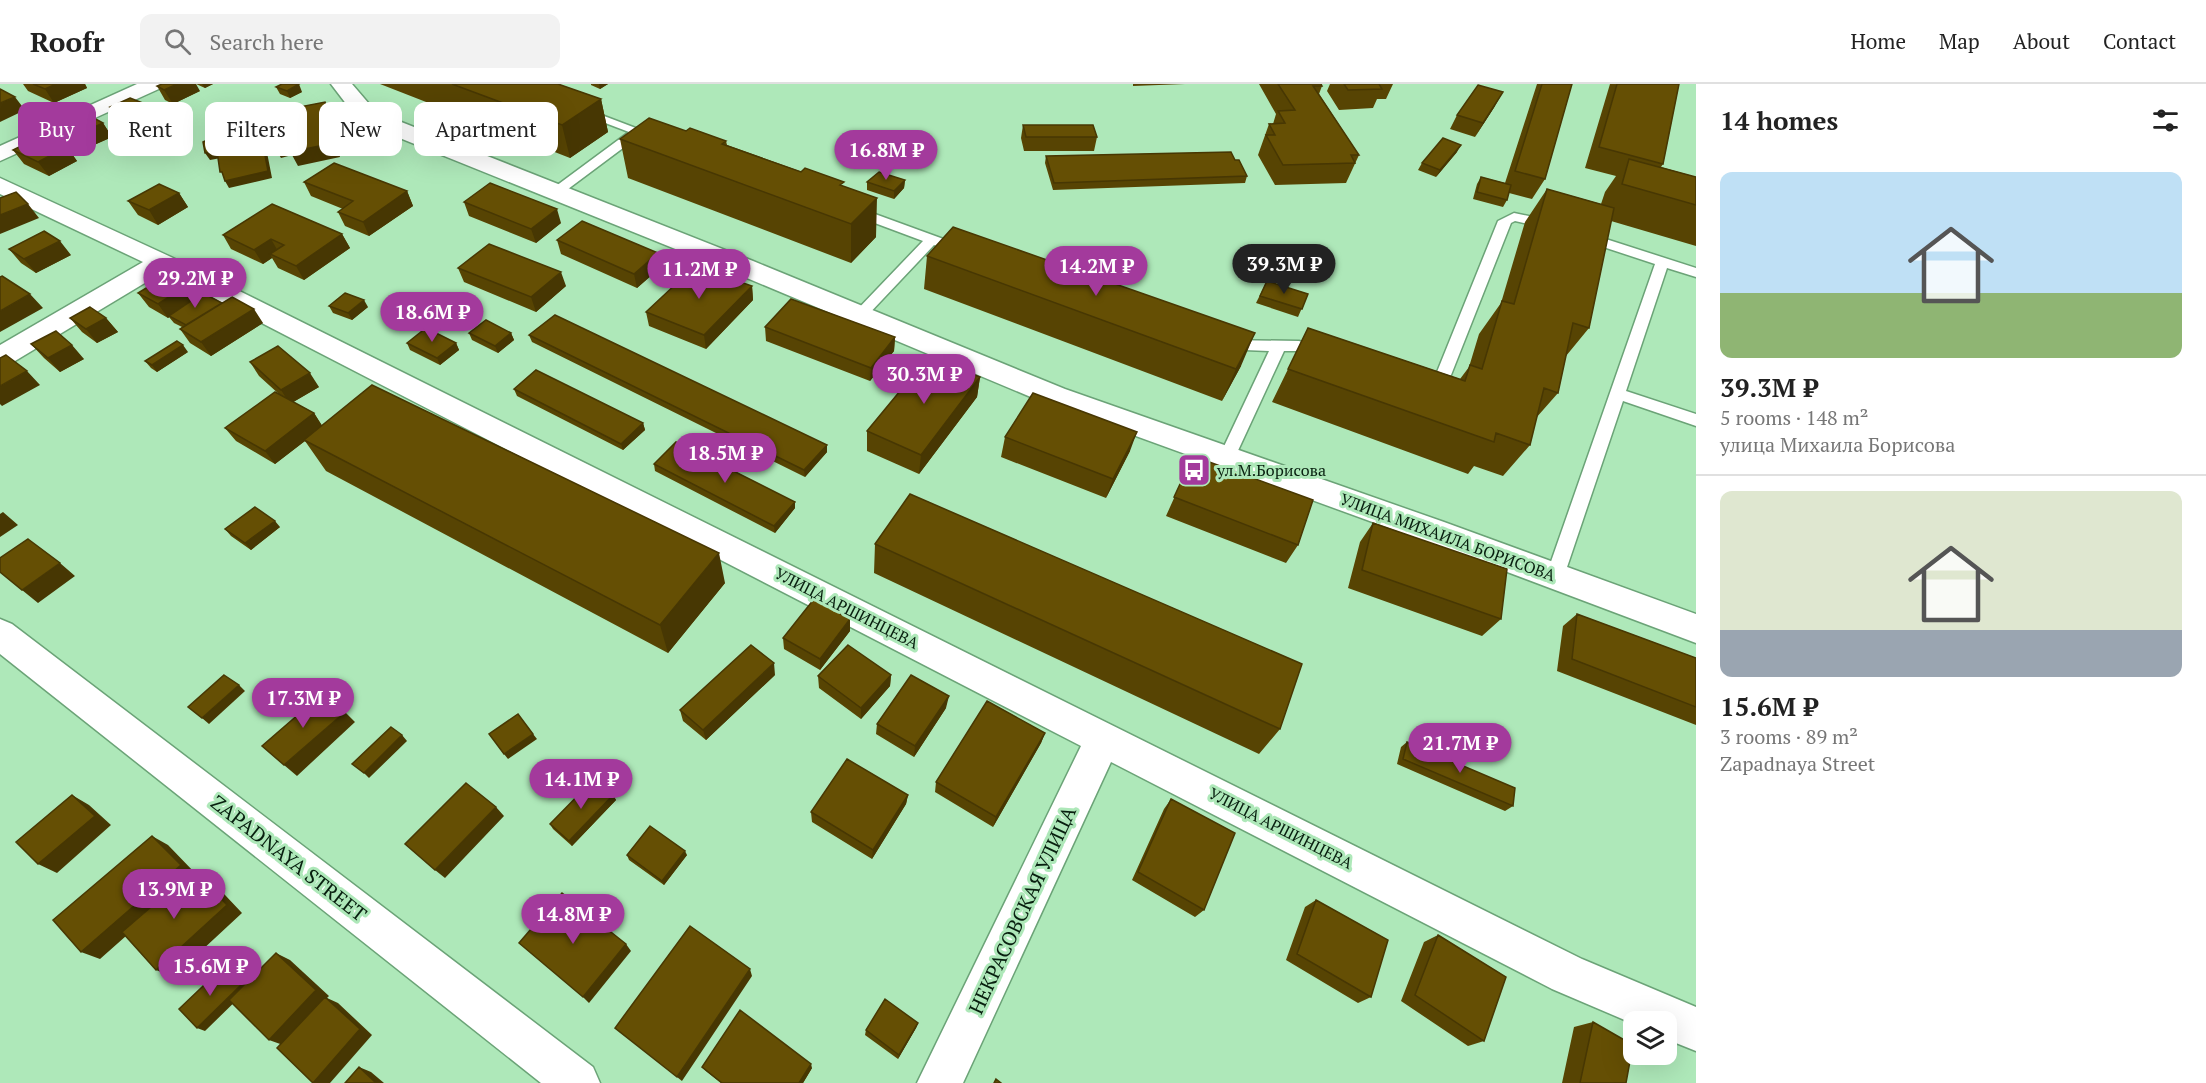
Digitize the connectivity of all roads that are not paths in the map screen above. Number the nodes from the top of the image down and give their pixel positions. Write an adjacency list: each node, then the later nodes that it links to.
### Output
1 (154, 84): 6 (street)
2 (341, 84): 8 (street, УЛИЦА МИХАИЛА БОРИСОВА)
3 (573, 108): 4 (lane)
4 (638, 131): 5 (lane); 8 (lane)
5 (670, 143)
6 (0, 154)
7 (0, 185): 13 (street, УЛИЦА АРШИНЦЕВА)
8 (556, 192): 15 (street, УЛИЦА МИХАИЛА БОРИСОВА)
9 (845, 207): 10 (lane)
10 (932, 239): 11 (lane); 15 (lane)
11 (977, 256)
12 (1663, 261): 14 (lane); 20 (lane); 21 (lane)
13 (162, 262): 18 (street); 27 (street, УЛИЦА АРШИНЦЕВА)
14 (1696, 273)
15 (860, 315): 23 (street, УЛИЦА МИХАИЛА БОРИСОВА)
16 (1210, 343): 17 (lane)
17 (1279, 346): 19 (lane); 23 (lane)
18 (0, 357)
19 (1332, 358)
20 (1412, 383)
21 (1617, 394): 22 (lane); 24 (lane)
22 (1696, 420)
23 (1227, 457): 24 (street, УЛИЦА МИХАИЛА БОРИСОВА)
24 (1555, 576): 25 (street, УЛИЦА МИХАИЛА БОРИСОВА)
25 (1696, 629)
26 (0, 633): 29 (street, ZAPADNAYA STREET)
27 (1104, 738): 28 (street, УЛИЦА АРШИНЦЕВА); 30 (street, НЕКРАСОВСКАЯ УЛИЦА)
28 (1696, 1029)
29 (577, 1083)
30 (940, 1083)

